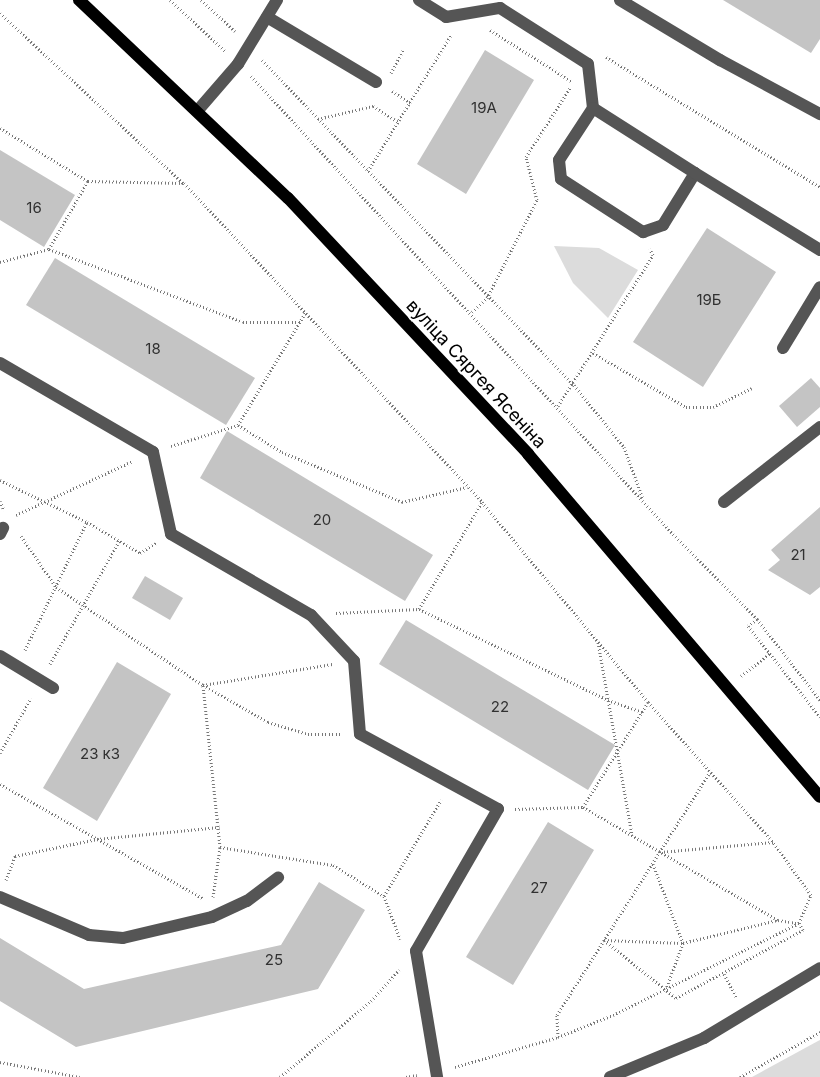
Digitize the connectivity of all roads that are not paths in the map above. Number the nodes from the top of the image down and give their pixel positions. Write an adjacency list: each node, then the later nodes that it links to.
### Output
1 (79, 0): 8 (main road, вуліца Сяргея Ясеніна)
2 (277, 0): 5 (street)
3 (419, 0): 7 (street)
4 (620, 0): 9 (street)
5 (267, 17): 6 (street); 8 (street)
6 (380, 84)
7 (593, 108): 10 (street); 10 (street)
8 (199, 109): 19 (main road, вуліца Сяргея Ясеніна)
9 (820, 114)
10 (695, 173): 11 (street)
11 (820, 250)
12 (820, 287): 13 (street)
13 (783, 348)
14 (0, 362): 23 (street)
15 (820, 427): 16 (street)
16 (724, 502)
17 (0, 656): 18 (street)
18 (54, 688)
19 (820, 797)
20 (278, 878): 21 (street)
21 (2, 892)
22 (820, 968): 24 (street)
23 (437, 1075)
24 (610, 1077)

